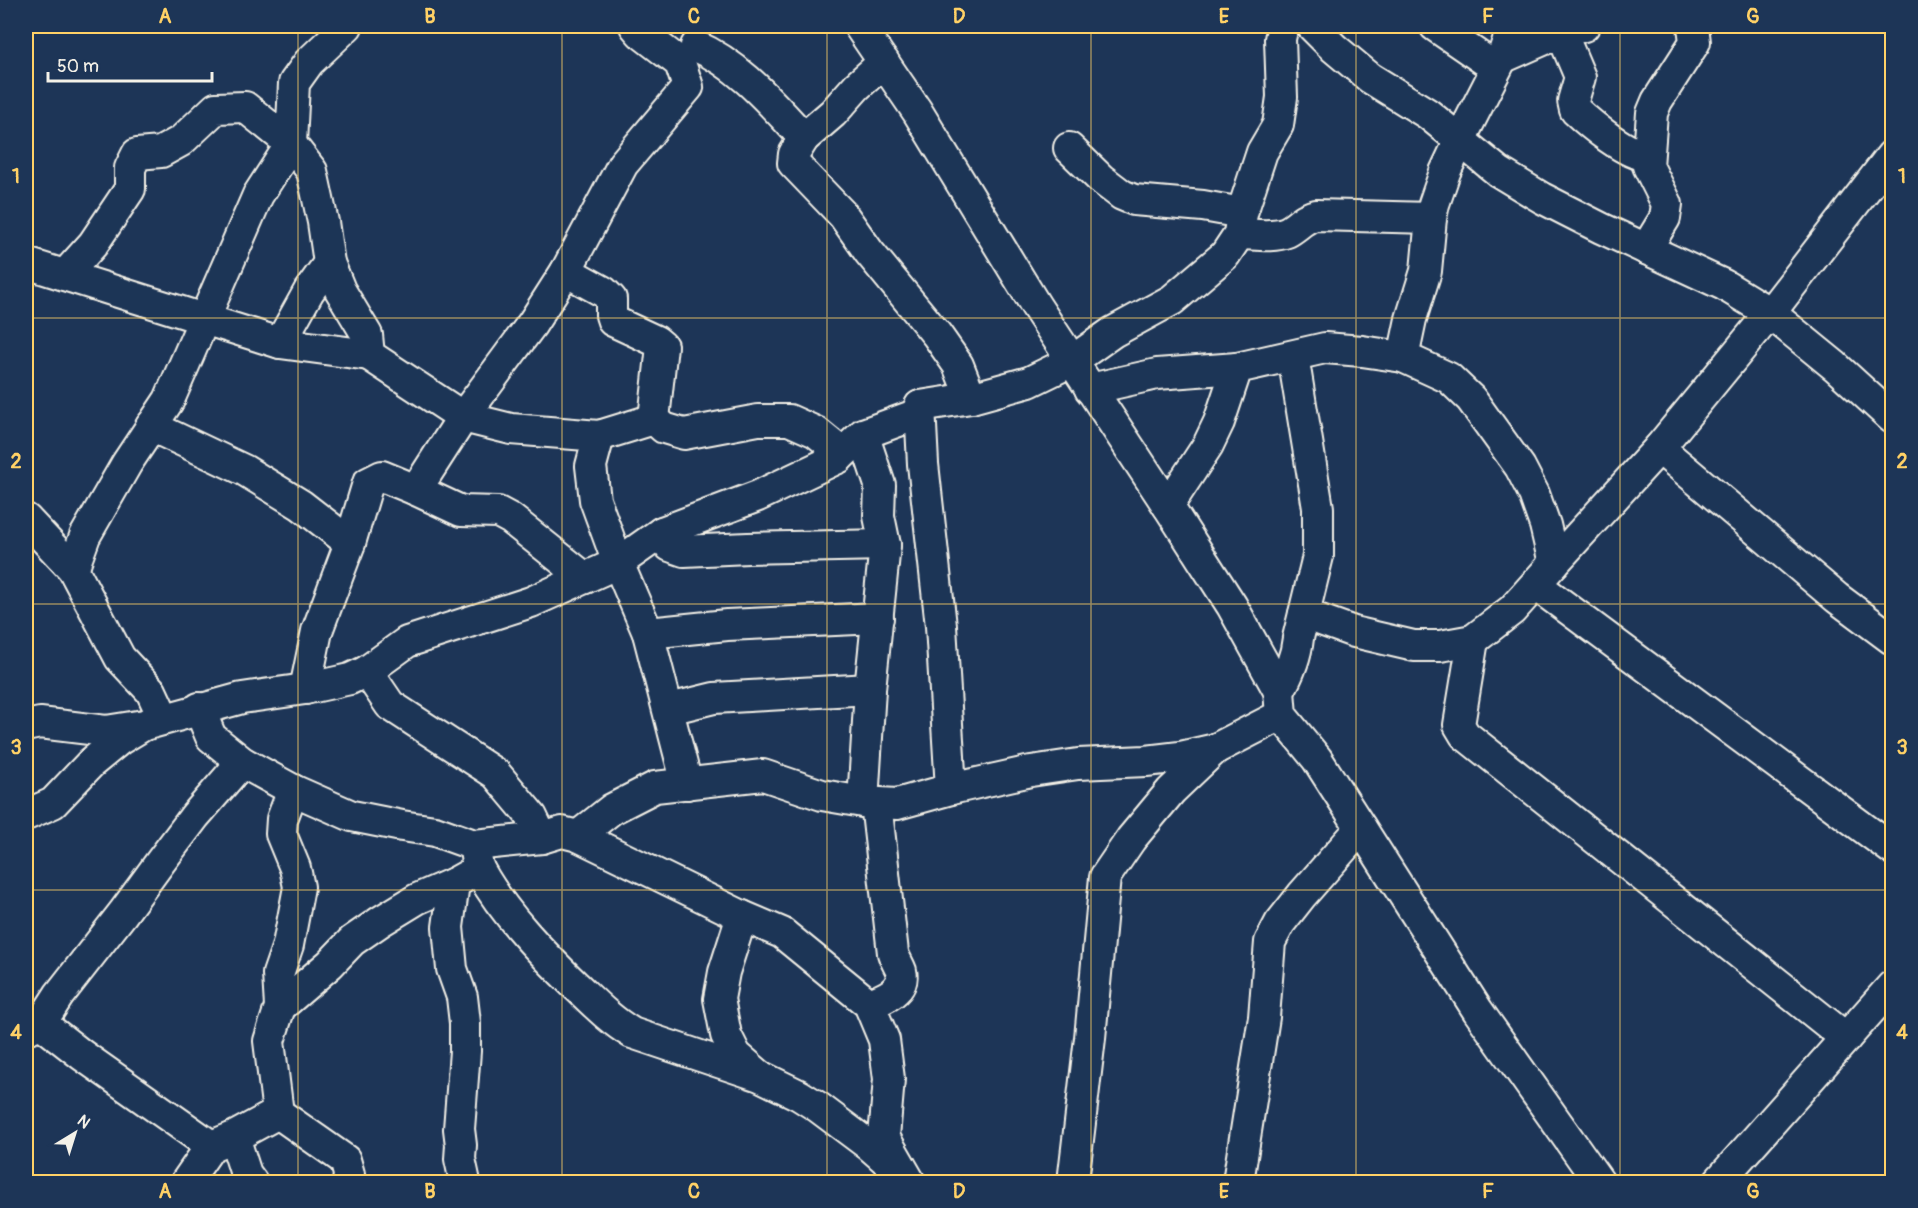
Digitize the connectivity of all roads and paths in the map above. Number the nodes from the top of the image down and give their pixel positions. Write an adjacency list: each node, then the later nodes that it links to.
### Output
1 (346, 26): 15 (street)
2 (634, 26): 10 (street)
3 (860, 26): 11 (street)
4 (1283, 26): 20 (street)
5 (1312, 26): 14 (street)
6 (1435, 26): 12 (street)
7 (1514, 26): 12 (street)
8 (1693, 26): 18 (street)
9 (1573, 29): 12 (street); 18 (street)
10 (694, 45): 13 (street); 24 (street)
11 (884, 62): 13 (street); 32 (street)
12 (1499, 63): 14 (street)
13 (804, 138): 35 (street)
14 (1460, 140): 19 (street); 21 (street)
15 (291, 144): 23 (street); 25 (street); 27 (street)
16 (1069, 148): 20 (street)
17 (1893, 155): 26 (street)
18 (1648, 156): 21 (street)
19 (1431, 218): 20 (street); 31 (street)
20 (1240, 223): 32 (street)
21 (1646, 249): 26 (street)
22 (26, 263): 25 (street)
23 (329, 263): 28 (street); 29 (street)
24 (566, 271): 37 (street); 39 (street)
25 (65, 274): 27 (street)
26 (1770, 313): 38 (street); 43 (street)
27 (205, 319): 28 (street); 40 (street)
28 (280, 343): 29 (street)
29 (369, 355): 37 (street)
30 (1293, 356): 31 (street); 33 (street); 55 (street)
31 (1403, 357): 53 (street)
32 (1072, 361): 34 (street); 35 (street)
33 (1237, 368): 34 (street); 46 (street)
34 (1090, 390): 46 (street)
35 (971, 398): 36 (street)
36 (920, 406): 41 (street); 71 (street)
37 (463, 417): 42 (street); 45 (street)
38 (1893, 418)
39 (654, 419): 42 (street); 44 (street)
40 (151, 426): 49 (street); 52 (street)
41 (863, 434): 44 (street); 50 (street)
42 (599, 436): 51 (street)
43 (1659, 448): 53 (street); 58 (street)
44 (838, 458): 48 (street)
45 (416, 490): 49 (street); 54 (street)
46 (1168, 506): 63 (street)
47 (26, 519): 52 (street)
48 (663, 532): 50 (street); 51 (street)
49 (350, 543): 61 (street)
50 (885, 545): 56 (street)
51 (618, 563): 54 (street); 57 (street)
52 (73, 569): 66 (street)
53 (1545, 574): 59 (street); 78 (street)
54 (585, 578): 60 (street)
55 (1304, 614): 59 (street); 63 (street)
56 (878, 618): 57 (street); 62 (street)
57 (648, 633): 65 (street)
58 (1893, 639)
59 (1473, 640): 85 (street)
60 (367, 671): 61 (street); 77 (street)
61 (304, 689): 64 (street)
62 (870, 689): 65 (street); 73 (street)
63 (1280, 703): 68 (street); 75 (street)
64 (199, 708): 66 (street); 69 (street)
65 (669, 709): 70 (street)
66 (154, 722): 67 (street); 74 (street)
67 (26, 726)
68 (1215, 749): 71 (street); 94 (street)
69 (242, 762): 72 (street); 84 (street)
70 (687, 784): 73 (street); 76 (street)
71 (951, 789): 73 (street)
72 (293, 790): 79 (street); 83 (street)
73 (869, 802): 82 (street)
74 (26, 815)
75 (1360, 828): 95 (street); 96 (street)
76 (578, 836): 77 (street); 80 (street)
77 (542, 838): 79 (street)
78 (1893, 849)
79 (469, 865): 83 (street); 86 (street); 93 (street)
80 (742, 916): 82 (street); 86 (street)
81 (1893, 986): 85 (street)
82 (869, 1004): 89 (street)
83 (280, 1007): 87 (street)
84 (33, 1026): 88 (street)
85 (1846, 1038): 97 (street)
86 (760, 1076): 89 (street)
87 (278, 1113): 88 (street); 92 (street)
88 (222, 1142): 90 (street); 91 (street)
89 (904, 1179)
90 (186, 1182)
91 (252, 1182)
92 (348, 1182)
93 (465, 1182)
94 (1073, 1182)
95 (1238, 1182)
96 (1599, 1182)
97 (1718, 1182)

